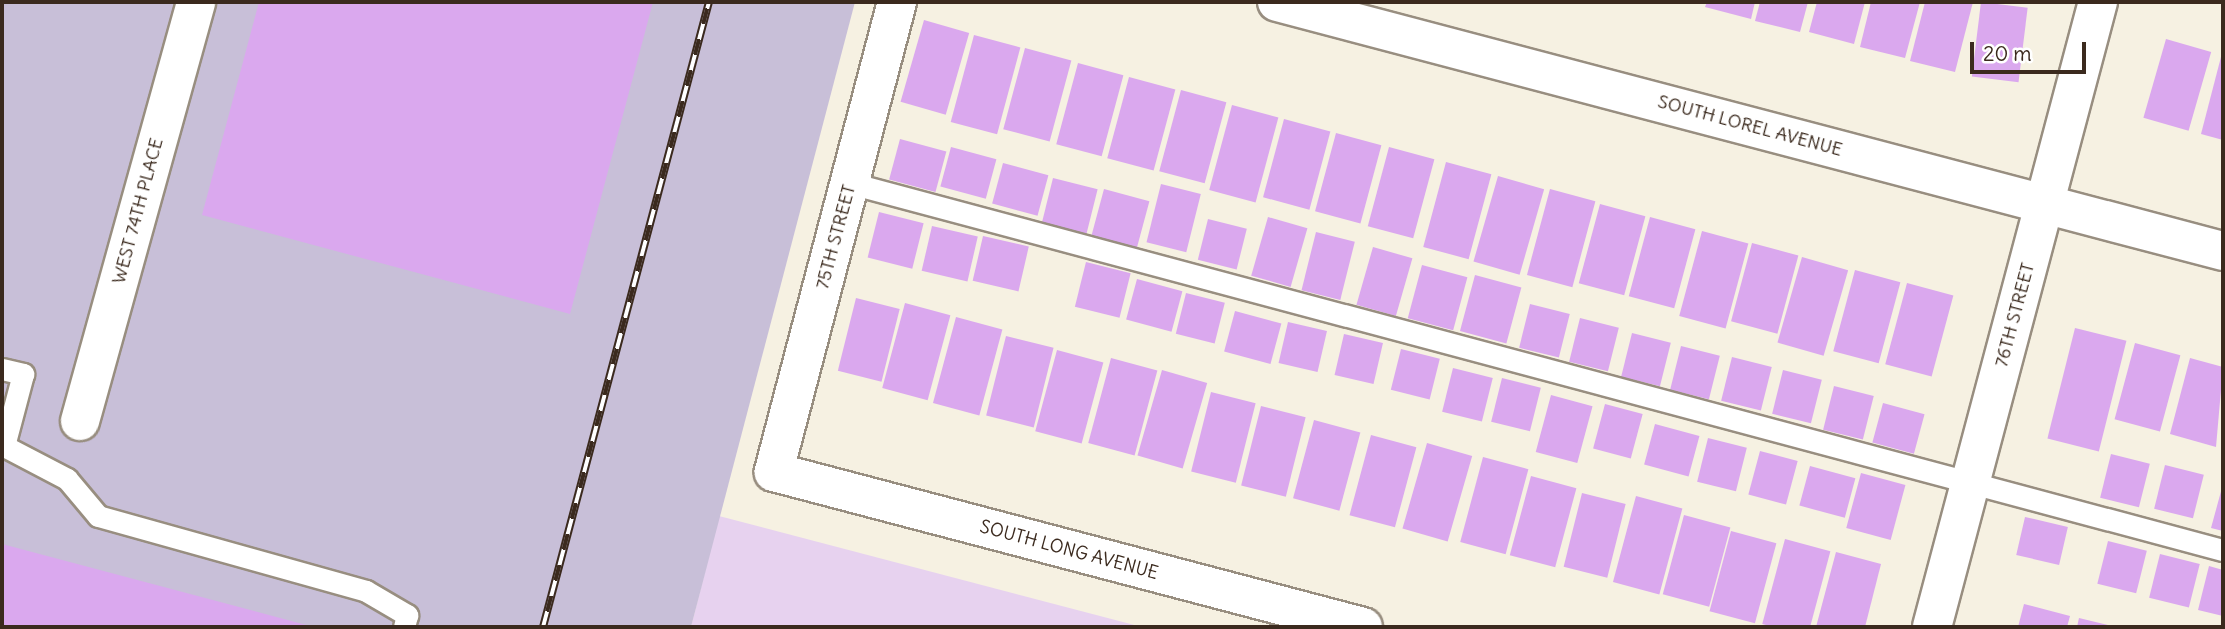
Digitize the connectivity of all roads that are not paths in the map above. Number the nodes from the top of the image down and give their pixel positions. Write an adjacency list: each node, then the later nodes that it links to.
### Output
1 (196, 2): 9 (street, WEST 74TH PLACE)
2 (897, 2): 5 (street, 75TH STREET)
3 (1277, 2): 6 (street, SOUTH LOREL AVENUE)
4 (2098, 2): 6 (street, 76TH STREET)
5 (850, 183): 10 (street, 75TH STREET); 11 (lane)
6 (2044, 204): 7 (street, SOUTH LOREL AVENUE); 11 (street, 76TH STREET)
7 (2223, 251)
8 (2, 369): 13 (lane)
9 (80, 421)
10 (774, 472): 14 (street, SOUTH LONG AVENUE)
11 (1971, 483): 12 (lane); 15 (street, 76TH STREET)
12 (2223, 550)
13 (404, 627)
14 (1363, 627)
15 (1932, 627)

